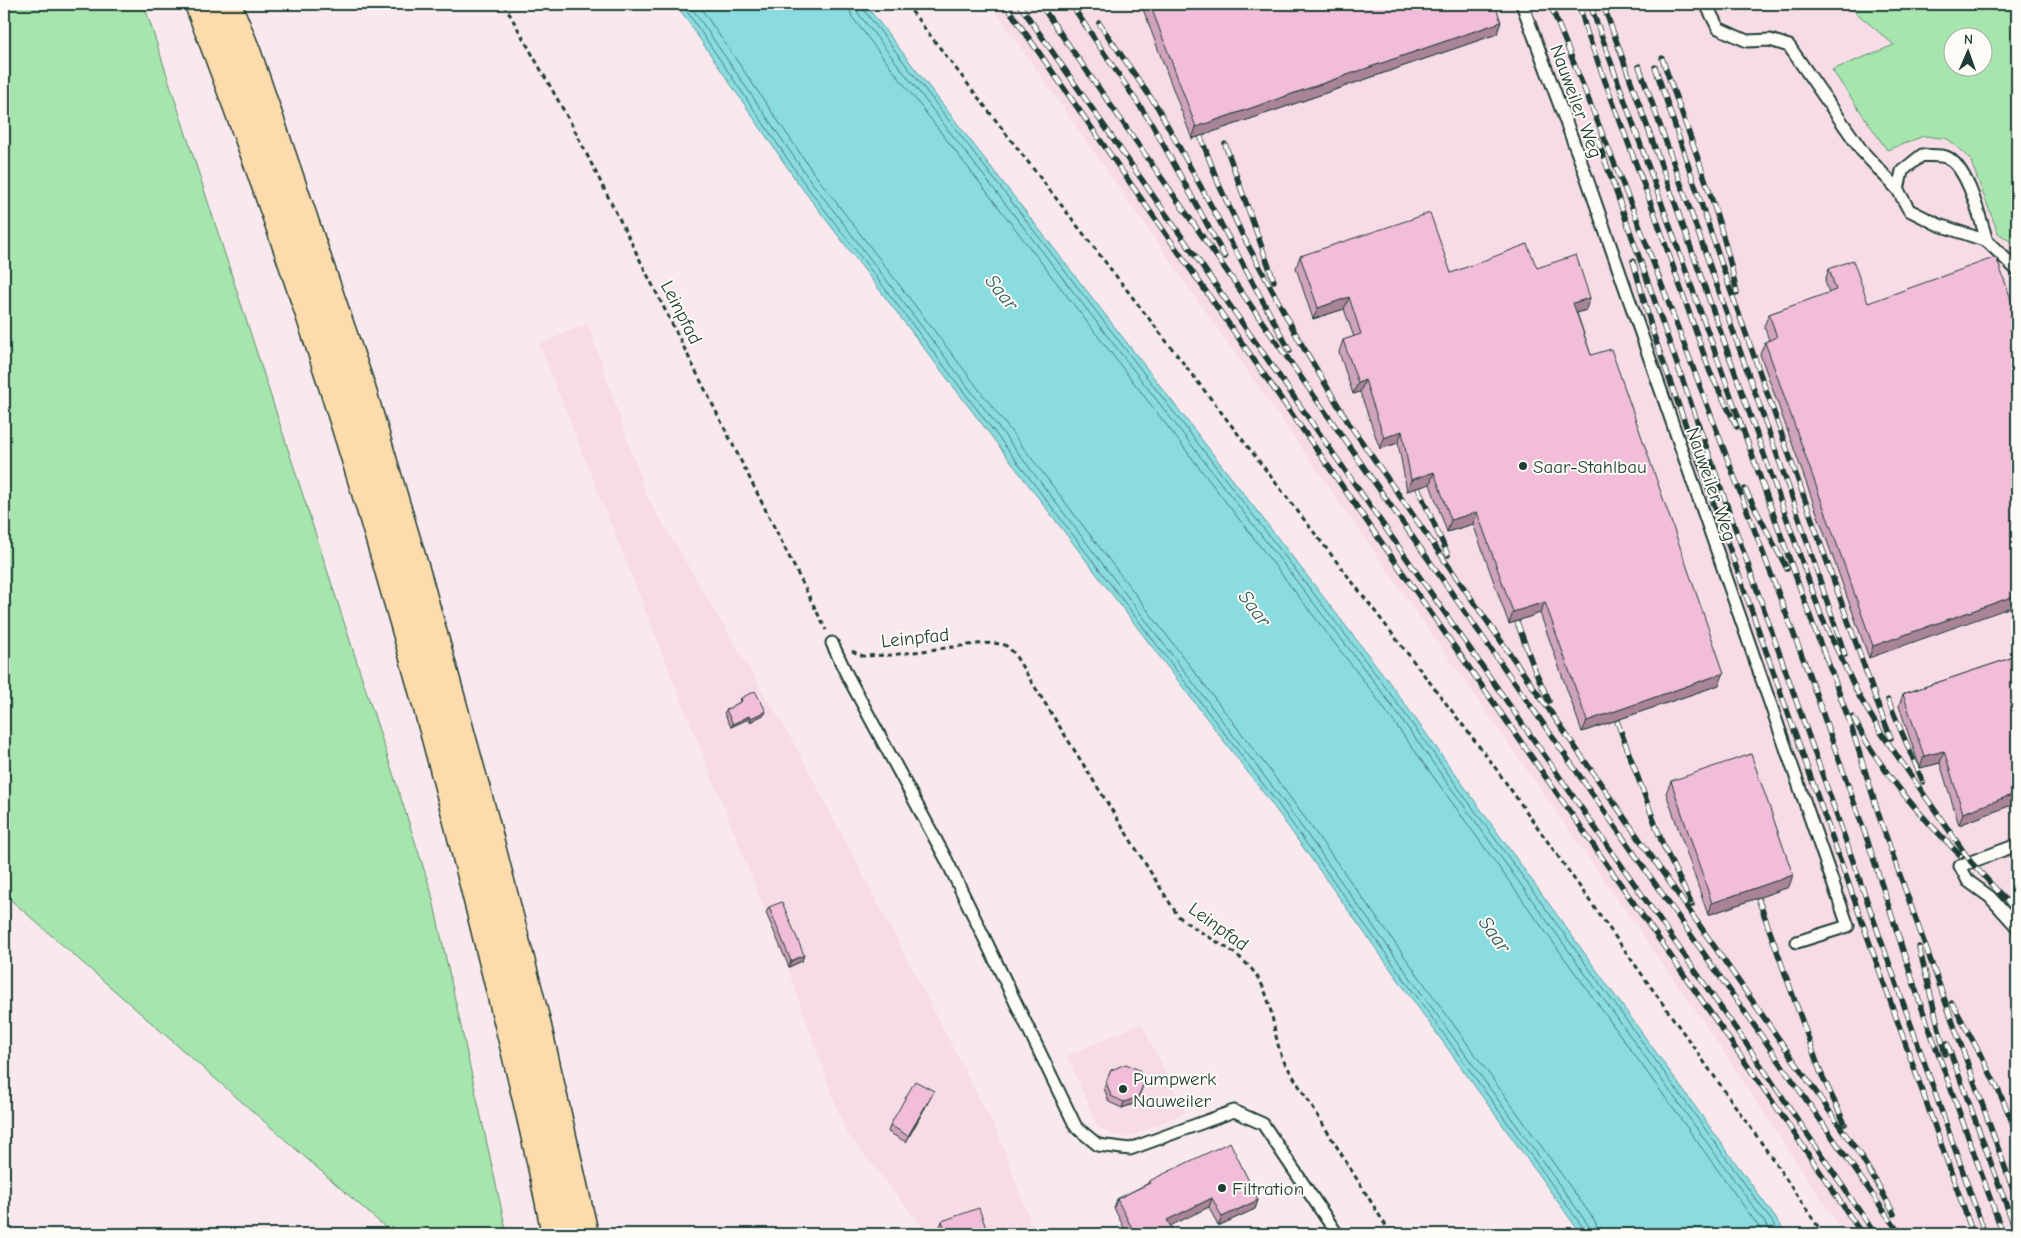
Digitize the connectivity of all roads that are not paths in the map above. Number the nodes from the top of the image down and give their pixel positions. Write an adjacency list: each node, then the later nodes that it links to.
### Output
1 (199, 4): 12 (highway)
2 (227, 4): 13 (highway)
3 (1522, 4): 11 (lane, Nauweiler Weg)
4 (1706, 4): 5 (lane)
5 (1898, 190): 6 (lane); 6 (lane)
6 (1987, 241): 7 (lane)
7 (2017, 270)
8 (832, 643): 14 (lane)
9 (2017, 845): 10 (lane)
10 (2017, 927)
11 (1797, 942)
12 (556, 1234)
13 (584, 1234)
14 (1337, 1234)

